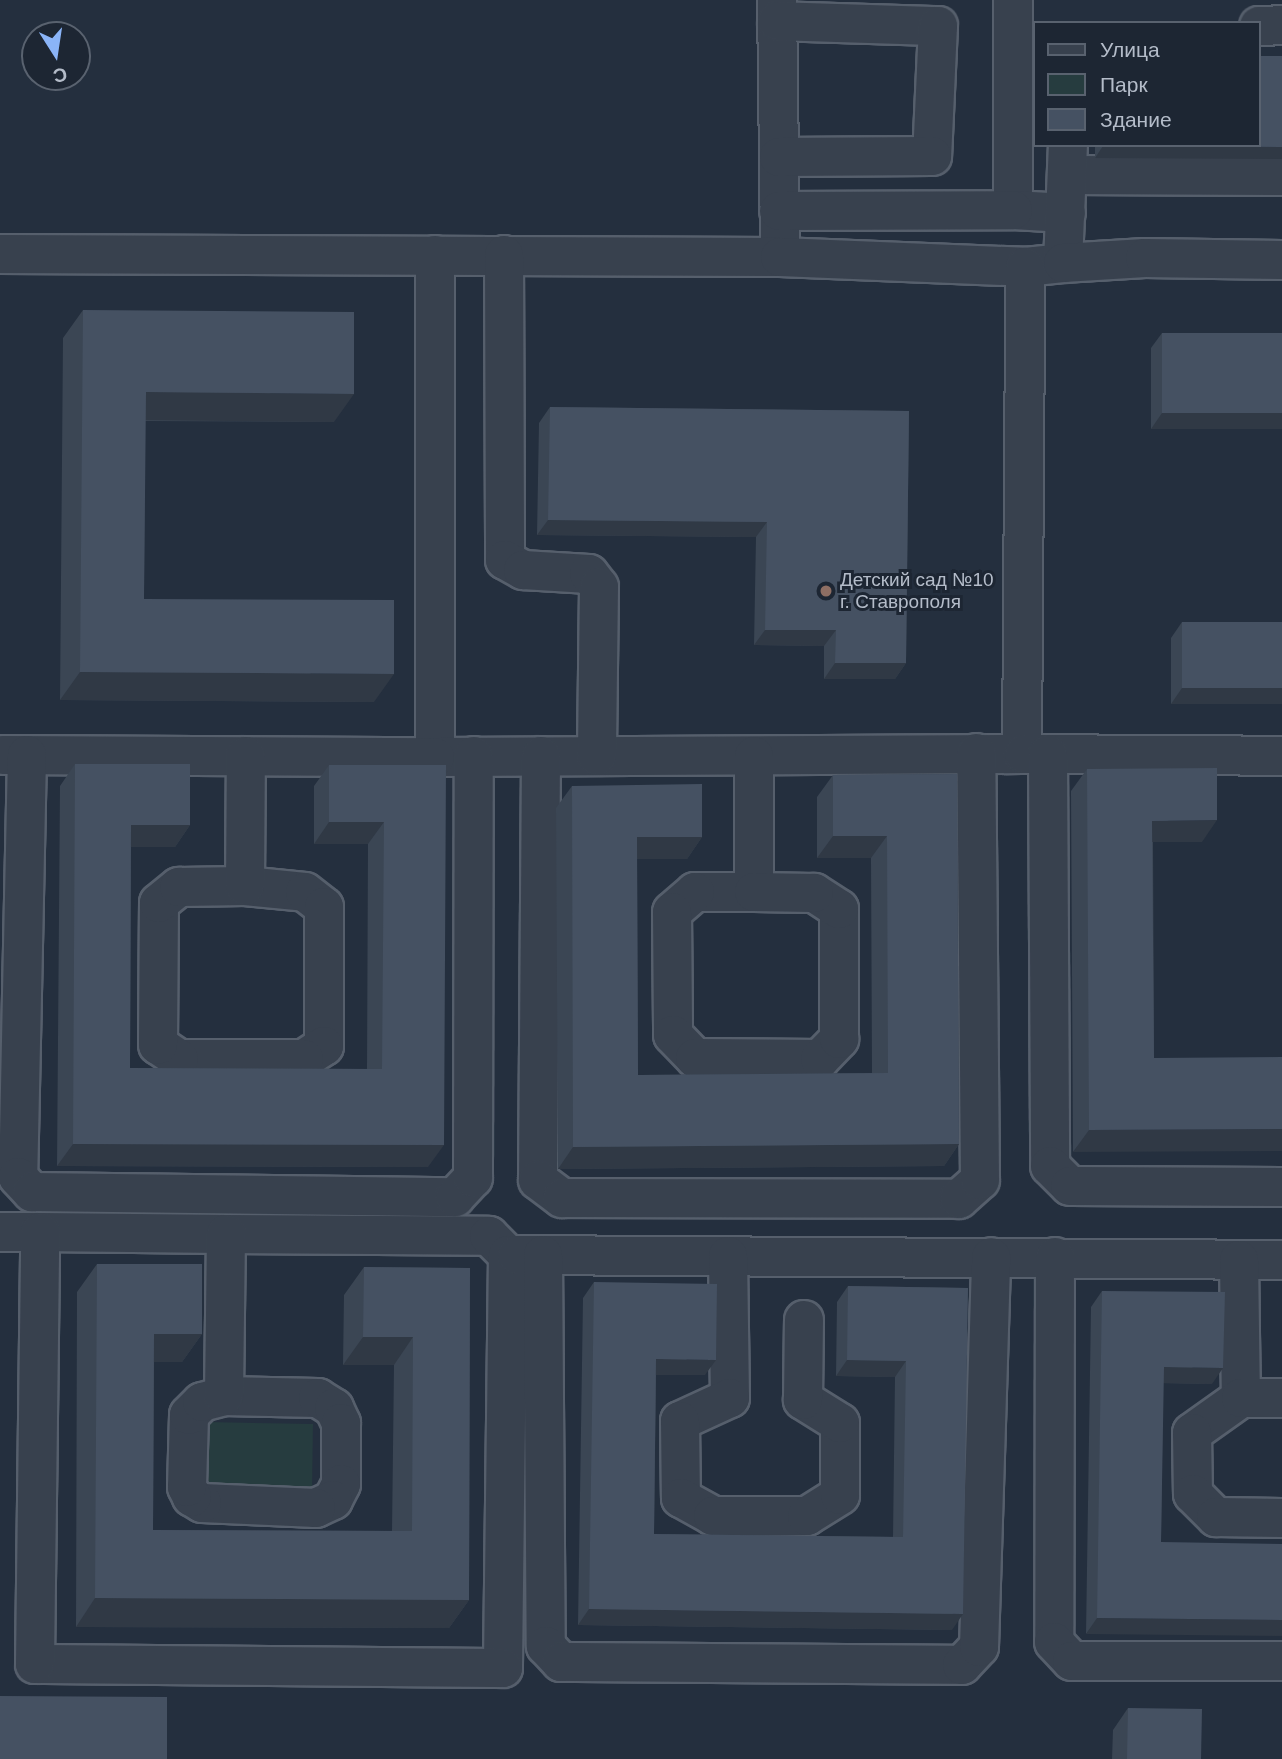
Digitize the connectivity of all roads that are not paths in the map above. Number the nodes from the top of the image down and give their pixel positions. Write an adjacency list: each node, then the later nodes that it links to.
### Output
1 (1013, 0): 8 (street)
2 (777, 10): 5 (street); 5 (street)
3 (1282, 25): 4 (street)
4 (1261, 26)
5 (779, 157): 9 (street)
6 (1068, 160): 7 (street); 10 (street)
7 (1282, 176)
8 (1013, 210): 9 (street); 10 (street)
9 (779, 211): 14 (street)
10 (1066, 212): 16 (street)
11 (0, 254): 12 (street)
12 (435, 255): 13 (street); 27 (street)
13 (504, 256): 14 (street); 24 (street)
14 (780, 257): 17 (street)
15 (1282, 260): 16 (street)
16 (1063, 263): 17 (street)
17 (1026, 267): 19 (street)
18 (976, 753): 19 (street); 23 (street); 25 (street)
19 (1035, 754): 26 (street); 30 (street)
20 (13, 755): 21 (street); 22 (street)
21 (246, 756): 27 (street); 28 (street)
22 (474, 756): 23 (street); 27 (street)
23 (541, 756): 24 (street)
24 (597, 756): 25 (street)
25 (754, 756): 29 (street)
26 (1282, 756)
27 (435, 757)
28 (245, 886): 28 (street)
29 (754, 891): 29 (street)
30 (1282, 1187)
31 (0, 1231): 32 (street)
32 (40, 1232): 33 (street); 34 (street)
33 (226, 1234): 34 (street); 41 (street)
34 (525, 1255): 35 (street); 36 (street)
35 (728, 1256): 36 (street); 40 (street)
36 (991, 1257): 37 (street)
37 (1055, 1257): 38 (street); 45 (street)
38 (1240, 1260): 39 (street); 42 (street)
39 (1282, 1260)
40 (804, 1320)
41 (224, 1396)
42 (1241, 1398): 43 (street); 44 (street)
43 (1282, 1398)
44 (1282, 1518)
45 (1282, 1661)

